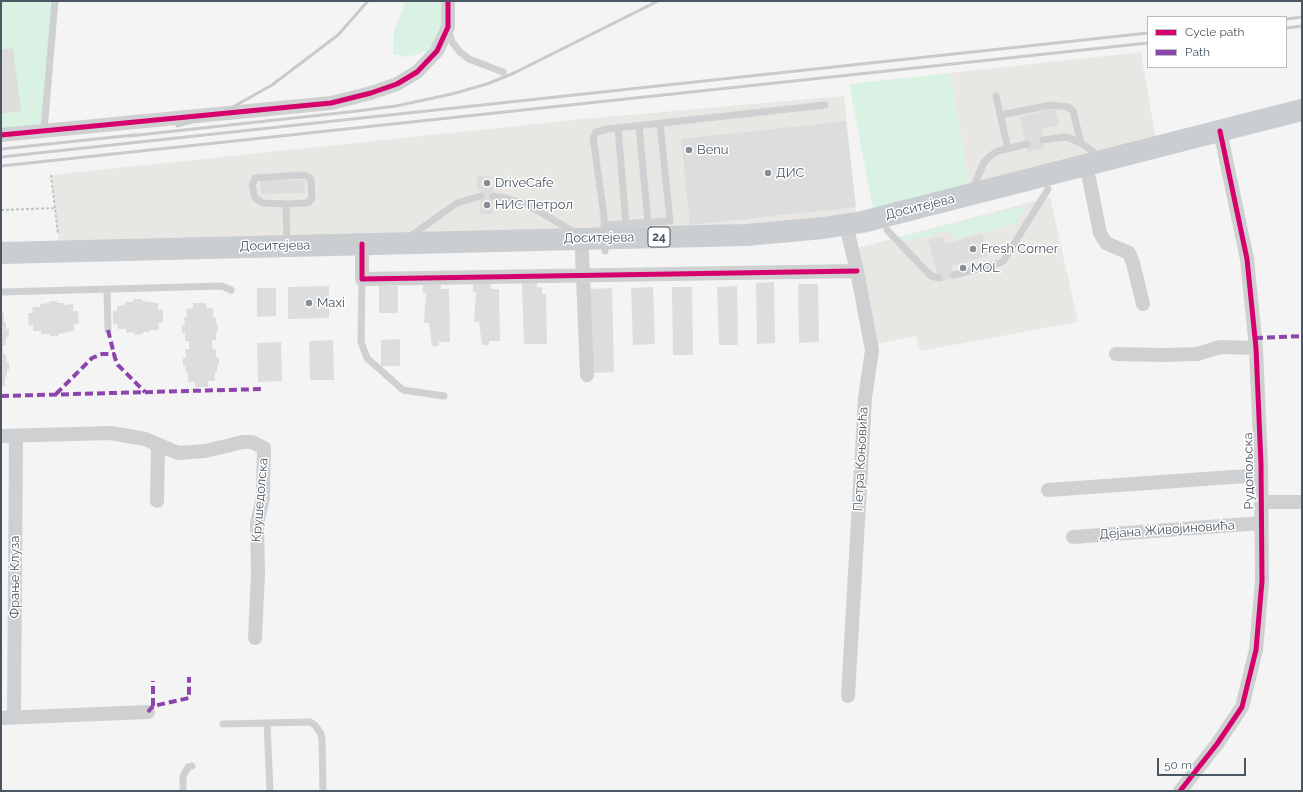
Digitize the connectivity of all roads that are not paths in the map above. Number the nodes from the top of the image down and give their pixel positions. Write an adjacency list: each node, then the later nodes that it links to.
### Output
1 (55, 1): 13 (lane)
2 (448, 1): 3 (street)
3 (448, 27): 4 (lane); 13 (street)
4 (504, 72)
5 (996, 96): 8 (lane)
6 (825, 105): 9 (lane)
7 (1302, 110): 15 (main road, Доситејева / 24)
8 (1000, 115): 17 (lane); 19 (lane)
9 (660, 123): 11 (lane); 27 (lane)
10 (1302, 124): 15 (main road, Доситејева / 24)
11 (639, 126): 12 (lane); 27 (lane)
12 (618, 128): 28 (lane); 31 (lane)
13 (44, 130): 14 (street)
14 (1, 135)
15 (1221, 138): 20 (main road, Доситејева / 24); 21 (main road, Доситејева / 24); 48 (street, Рудопољска)
16 (1043, 140): 17 (lane)
17 (1081, 143): 20 (lane)
18 (1027, 144): 19 (lane)
19 (1008, 149): 23 (lane)
20 (1105, 160): 23 (main road, Доситејева / 24)
21 (1089, 178): 22 (main road, Доситејева / 24); 46 (street)
22 (1048, 189): 29 (main road, Доситејева / 24); 39 (lane)
23 (971, 195): 30 (main road, Доситејева / 24)
24 (480, 196): 32 (lane)
25 (493, 196): 31 (lane)
26 (286, 204): 26 (lane); 33 (lane)
27 (648, 222): 28 (lane)
28 (626, 224): 31 (lane)
29 (887, 230): 30 (main road, Доситејева / 24); 41 (lane)
30 (848, 232): 31 (main road, Доситејева / 24); 38 (street, Петра Коњовића)
31 (596, 241): 32 (main road, Доситејева / 24); 34 (main road, Доситејева / 24); 40 (street)
32 (400, 243): 34 (main road, Доситејева / 24)
33 (287, 246): 34 (main road, Доситејева / 24); 36 (main road, Доситејева / 24)
34 (362, 251): 36 (main road, Доситејева / 24); 42 (street)
35 (1, 253): 36 (main road, Доситејева / 24)
36 (143, 256): 37 (main road, Доситејева / 24)
37 (1, 266)
38 (858, 271): 40 (street); 63 (street, Петра Коњовића)
39 (954, 275)
40 (583, 276): 42 (street); 50 (street)
41 (939, 278)
42 (362, 279): 51 (lane)
43 (107, 290): 44 (lane); 45 (lane); 47 (lane)
44 (231, 290)
45 (1, 292)
46 (1143, 304)
47 (108, 330)
48 (1256, 348): 49 (street); 55 (street, Рудопољска)
49 (1116, 354)
50 (587, 375)
51 (444, 396)
52 (1, 436): 53 (street, Крушедолска)
53 (16, 437): 54 (street, Крушедолска); 65 (street, Фрање Клуза)
54 (158, 445): 57 (street); 62 (street, Крушедолска)
55 (1261, 475): 56 (street); 58 (street, Рудопољска)
56 (1048, 490)
57 (157, 501)
58 (1261, 502): 59 (street); 60 (street, Рудопољска)
59 (1302, 502)
60 (1261, 523): 61 (street, Дејана Живојиновића); 72 (street, Рудопољска)
61 (1073, 537)
62 (255, 638)
63 (848, 696)
64 (148, 712): 65 (street)
65 (7, 718)
66 (267, 723): 67 (lane); 70 (lane); 71 (lane)
67 (223, 724)
68 (192, 766): 69 (lane)
69 (183, 791)
70 (270, 791)
71 (323, 791)
72 (1180, 791)

